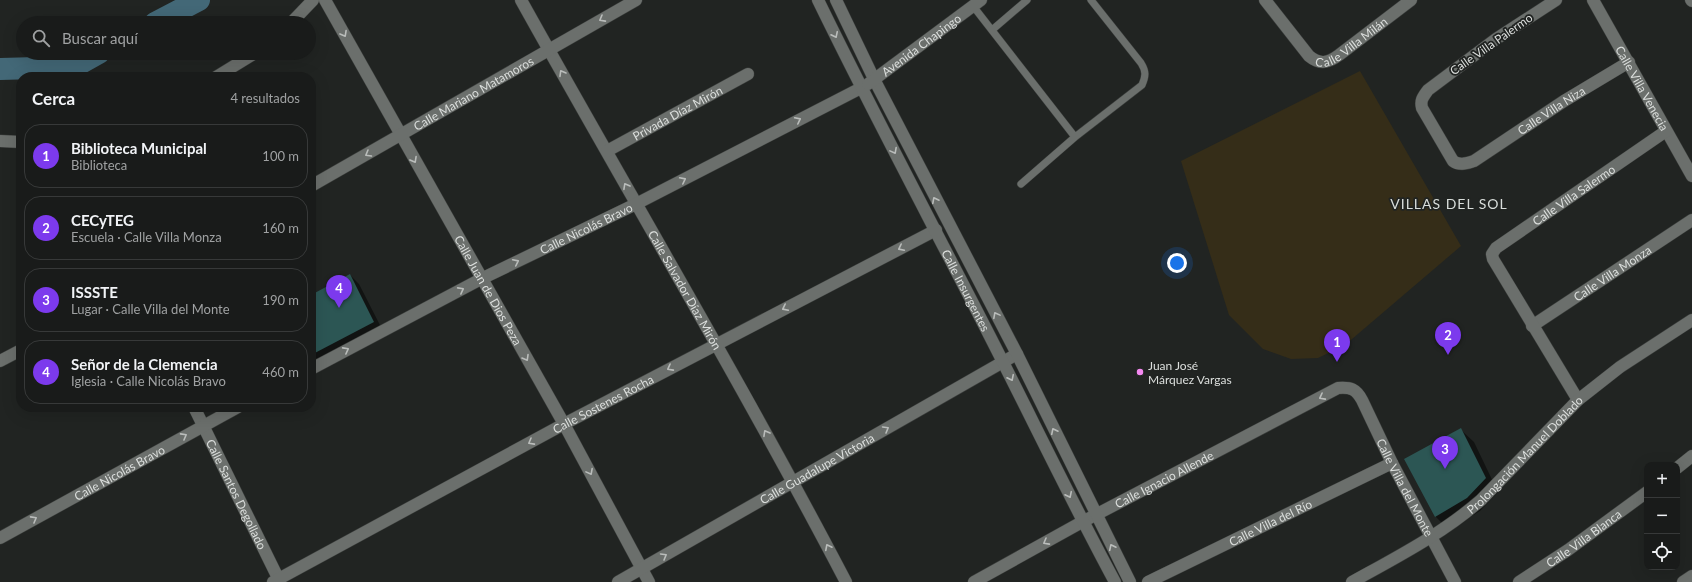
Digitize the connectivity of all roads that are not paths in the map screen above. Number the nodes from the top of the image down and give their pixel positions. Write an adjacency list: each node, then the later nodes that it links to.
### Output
1 (314, 0): 14 (street)
2 (325, 0): 24 (street, Calle Juan de Dios Peza, one-way to 24)
3 (521, 0): 16 (street, Calle Salvador Díaz Mirón)
4 (636, 0): 16 (street, Calle Mariano Matamoros, one-way to 16)
5 (818, 0): 22 (street, Calle Insurgentes, one-way to 22)
6 (836, 0): 21 (street, Calle Insurgentes)
7 (1027, 0): 15 (lane)
8 (1091, 0): 25 (lane)
9 (1265, 0): 10 (street, Calle Villa Milán)
10 (1411, 0)
11 (1556, 0): 29 (street, Calle Villa Palermo)
12 (1593, 0): 18 (street, Calle Villa Venecia)
13 (977, 3): 15 (lane); 21 (street, Avenida Chapingo)
14 (298, 16)
15 (992, 30): 25 (lane)
16 (548, 50): 24 (street, Calle Mariano Matamoros); 28 (street, Calle Salvador Díaz Mirón, one-way to 16)
17 (244, 60): 19 (street)
18 (1629, 62): 23 (street, Calle Villa Venecia); 29 (street, Calle Villa Niza)
19 (224, 72)
20 (748, 74): 28 (street, Privada Díaz Mirón)
21 (875, 81): 22 (street, Avenida Chapingo); 41 (street, Calle Insurgentes, one-way to 21)
22 (861, 88): 33 (street, Calle Nicolás Bravo, one-way to 22); 35 (street, Calle Insurgentes, one-way to 35)
23 (1666, 131): 30 (street, Calle Villa Venecia); 38 (street, Calle Villa Salermo)
24 (400, 135): 31 (street, Calle Mariano Matamoros, one-way to 31); 36 (street, Calle Juan de Dios Peza, one-way to 36)
25 (1075, 137): 32 (lane)
26 (0, 141): 27 (street)
27 (16, 142)
28 (607, 151): 33 (street, Calle Salvador Díaz Mirón, one-way to 28)
29 (1474, 161)
30 (1692, 176)
31 (316, 183)
32 (1021, 184)
33 (636, 204): 36 (street, Calle Nicolás Bravo, one-way to 33); 39 (street, Calle Salvador Díaz Mirón)
34 (1692, 220): 38 (street, Calle Villa Monza)
35 (936, 230): 39 (street, Calle Sostenes Rocha, one-way to 39); 43 (street, Calle Insurgentes)
36 (481, 279): 44 (street, Calle Nicolás Bravo, one-way to 36); 49 (street, Calle Juan de Dios Peza, one-way to 49)
37 (1692, 320): 46 (street, Prolongación Manuel Doblado)
38 (1532, 326): 46 (street)
39 (717, 344): 49 (street, Calle Sostenes Rocha, one-way to 49); 54 (street, Calle Salvador Díaz Mirón, one-way to 39)
40 (16, 353): 42 (street)
41 (1016, 354): 43 (street, Calle Guadalupe Victoria); 56 (street, Calle Insurgentes, one-way to 41)
42 (0, 361)
43 (1003, 362): 54 (street, Calle Guadalupe Victoria, one-way to 43); 57 (street, Calle Insurgentes, one-way to 57)
44 (316, 366)
45 (1357, 392): 52 (street, Calle Villa del Monte); 56 (street, Calle Ignacio Allende, one-way to 56)
46 (1578, 400): 59 (street, Prolongación Manuel Doblado)
47 (196, 412): 50 (street, Calle Santos Degollado)
48 (229, 412): 50 (street, Calle Nicolás Bravo)
49 (564, 424): 60 (street, Calle Juan de Dios Peza, one-way to 60); 62 (street, Calle Sostenes Rocha, one-way to 62)
50 (203, 426): 58 (street, Calle Nicolás Bravo, one-way to 50); 62 (street, Calle Santos Degollado)
51 (1692, 456): 53 (street)
52 (1392, 463): 59 (street, Calle Villa del Monte); 69 (street, Calle Villa del Río)
53 (1680, 466)
54 (794, 482): 60 (street, Calle Guadalupe Victoria, one-way to 54); 65 (street, Calle Salvador Díaz Mirón, one-way to 54)
55 (1644, 494): 72 (street, Calle Villa Blanca)
56 (1096, 515): 57 (street, Calle Ignacio Allende); 68 (street, Calle Insurgentes, one-way to 56)
57 (1082, 522): 66 (street, Calle Ignacio Allende, one-way to 66); 67 (street, Calle Insurgentes)
58 (0, 538)
59 (1433, 538): 70 (street, Prolongación Manuel Doblado); 71 (street, Calle Villa del Monte)
60 (642, 568): 63 (street, Calle Guadalupe Victoria); 64 (street, Calle Juan de Dios Peza)
61 (1692, 576): 73 (street)
62 (277, 581)
63 (618, 582)
64 (649, 582)
65 (846, 582)
66 (974, 582)
67 (1114, 582)
68 (1130, 582)
69 (1148, 582)
70 (1352, 582)
71 (1455, 582)
72 (1520, 582)
73 (1683, 582)

